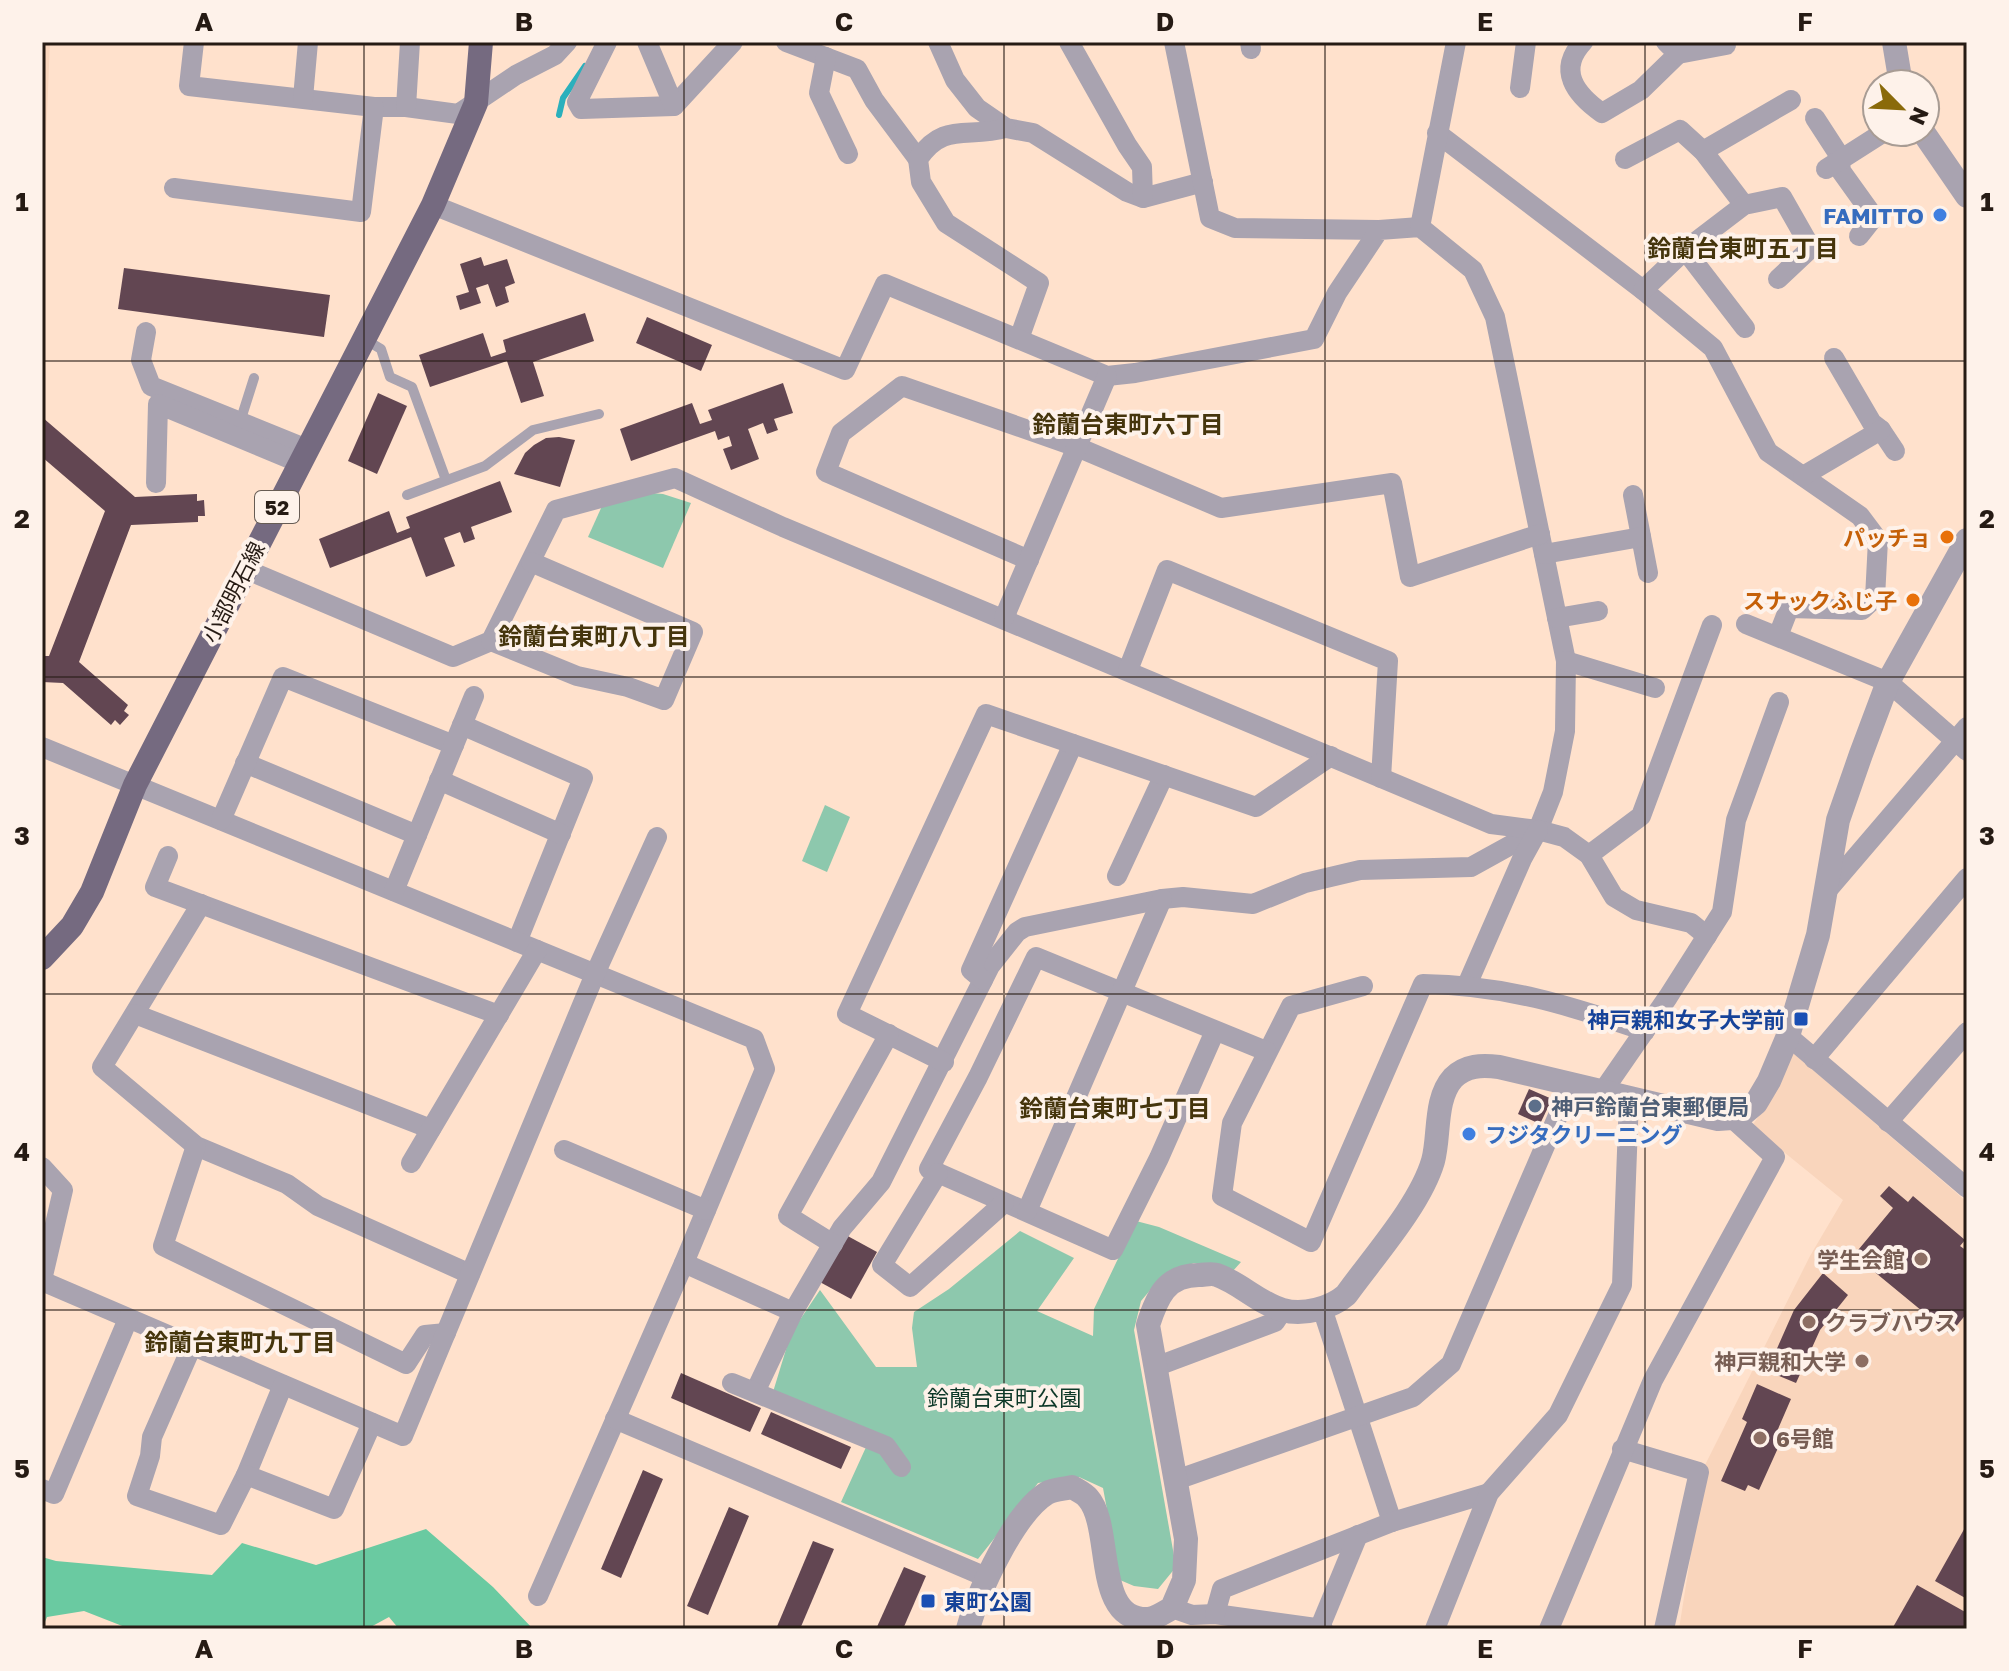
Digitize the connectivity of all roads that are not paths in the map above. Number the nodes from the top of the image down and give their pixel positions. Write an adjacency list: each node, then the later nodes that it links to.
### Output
1 (194, 42): 22 (street)
2 (308, 42): 22 (street)
3 (410, 42): 27 (street)
4 (481, 42): 24 (main road, 小部明石線 / 52)
5 (567, 42): 24 (street)
6 (607, 42): 25 (street)
7 (647, 42): 25 (street)
8 (733, 42): 25 (street)
9 (786, 42): 19 (street)
10 (938, 42): 29 (street)
11 (1069, 42): 41 (street)
12 (1174, 42): 38 (street)
13 (1456, 42): 30 (street)
14 (1526, 42): 21 (street)
15 (1583, 42): 18 (street)
16 (1894, 42): 20 (street)
17 (1726, 45): 18 (street)
18 (1672, 48)
19 (826, 57): 34 (street); 35 (street)
20 (1898, 68)
21 (1520, 88)
22 (303, 98): 26 (street)
23 (1791, 100): 33 (street)
24 (476, 103): 27 (street); 42 (main road, 小部明石線 / 52)
25 (674, 106)
26 (374, 107): 27 (street); 39 (street)
27 (406, 107)
28 (1815, 118): 37 (street)
29 (1006, 128): 35 (street); 41 (street)
30 (1437, 133): 44 (street); 49 (street)
31 (1861, 147): 37 (street)
32 (1934, 148): 40 (street)
33 (1703, 151): 36 (street); 43 (street)
34 (848, 154)
35 (918, 159): 53 (street)
36 (1625, 159)
37 (1833, 165): 46 (street)
38 (1203, 182): 41 (street); 45 (street)
39 (174, 188)
40 (1967, 196)
41 (1143, 198)
42 (433, 205): 52 (main road, 小部明石線 / 52); 53 (street)
43 (1744, 205): 47 (street); 48 (street)
44 (1420, 227): 45 (street); 70 (street)
45 (1379, 230): 55 (street)
46 (1859, 236)
47 (1685, 250): 49 (street); 50 (street)
48 (1778, 279)
49 (1643, 290): 63 (street)
50 (1745, 328)
51 (146, 332): 58 (street)
52 (364, 339): 62 (main road, 小部明石線 / 52); 64 (lane)
53 (1019, 339): 55 (street)
54 (1834, 358): 59 (street)
55 (1107, 376): 60 (street)
56 (254, 378): 58 (lane)
57 (599, 414): 64 (lane)
58 (240, 422): 62 (street)
59 (1881, 430): 61 (street); 63 (street)
60 (1077, 447): 70 (street); 71 (street); 71 (street)
61 (1895, 451)
62 (304, 456): 65 (street); 73 (main road, 小部明石線 / 52)
63 (1803, 476): 80 (street)
64 (446, 480): 66 (lane)
65 (156, 483)
66 (407, 495)
67 (1633, 495): 68 (street)
68 (1641, 537): 70 (street); 74 (street)
69 (1967, 540): 84 (street)
70 (1542, 544): 77 (street)
71 (1029, 560): 76 (street)
72 (531, 562): 76 (street); 81 (street); 81 (street)
73 (245, 569): 81 (street); 98 (main road, 小部明石線 / 52)
74 (1648, 573)
75 (1598, 611): 77 (street)
76 (1004, 618): 83 (street)
77 (1557, 618): 82 (street)
78 (1746, 624): 80 (street)
79 (1712, 625): 104 (street)
80 (1778, 636): 84 (street)
81 (491, 641)
82 (1566, 661): 85 (street); 100 (street)
83 (1128, 670): 93 (street); 96 (street)
84 (1888, 682): 89 (street); 109 (street)
85 (1655, 688)
86 (474, 696): 88 (street)
87 (1779, 702): 112 (street)
88 (462, 725): 91 (street); 101 (street)
89 (1963, 740): 109 (street)
90 (1073, 744): 95 (street); 117 (street); 126 (street)
91 (454, 745): 94 (street); 97 (street)
92 (42, 747): 98 (street)
93 (1331, 756): 95 (street); 96 (street)
94 (245, 763): 99 (street); 102 (street)
95 (1164, 775): 106 (street)
96 (1381, 778): 100 (street)
97 (439, 780): 101 (street); 102 (street)
98 (135, 785): 99 (street); 115 (main road, 小部明石線 / 52)
99 (221, 820): 108 (street)
100 (1538, 830): 104 (street); 110 (street); 118 (street)
101 (561, 834): 113 (street)
102 (417, 835): 108 (street)
103 (657, 837): 116 (street)
104 (1589, 855): 112 (street)
105 (168, 856): 111 (street)
106 (1117, 876)
107 (1967, 878): 129 (street)
108 (394, 891): 113 (street)
109 (1825, 893): 127 (street)
110 (1162, 899): 117 (street); 120 (street)
111 (201, 904): 121 (street); 122 (street)
112 (1707, 936): 124 (street)
113 (517, 942): 114 (street)
114 (537, 950): 116 (street); 122 (street)
115 (42, 958)
116 (595, 974): 144 (street); 148 (street)
117 (983, 980): 130 (street)
118 (1467, 985): 124 (street); 128 (street)
119 (1363, 986): 128 (street)
120 (1123, 991): 123 (street); 141 (street); 145 (street)
121 (135, 1014): 136 (street); 137 (street)
122 (499, 1015): 136 (street)
123 (1215, 1031): 128 (street); 145 (street)
124 (1645, 1031): 132 (street)
125 (1967, 1032): 135 (street)
126 (889, 1034): 130 (street); 146 (street)
127 (1788, 1036): 129 (street); 134 (street)
128 (1266, 1051)
129 (1814, 1059): 135 (street)
130 (944, 1062): 146 (street)
131 (1572, 1083): 132 (street); 150 (street); 160 (street)
132 (1603, 1091): 133 (street)
133 (1629, 1098): 134 (street); 168 (street)
134 (1732, 1118): 163 (street)
135 (1888, 1122): 142 (street)
136 (431, 1129): 139 (street)
137 (196, 1146): 148 (street); 154 (street)
138 (564, 1150): 144 (street)
139 (411, 1163)
140 (43, 1171): 149 (street)
141 (938, 1173): 143 (street); 143 (street)
142 (1967, 1188)
143 (1004, 1203): 145 (street)
144 (706, 1210): 147 (street)
145 (1027, 1211)
146 (833, 1244): 152 (street)
147 (684, 1263): 152 (street); 161 (street)
148 (470, 1274): 154 (street)
149 (42, 1280): 153 (street)
150 (1322, 1308): 151 (street); 160 (street)
151 (1283, 1310): 156 (street); 156 (street)
152 (793, 1312): 159 (street)
153 (128, 1319): 155 (street); 167 (street)
154 (446, 1333): 162 (street)
155 (192, 1346): 158 (street); 165 (street)
156 (1155, 1367): 166 (street)
157 (732, 1383): 159 (street)
158 (283, 1385): 162 (street); 165 (street)
159 (755, 1392): 164 (street)
160 (1357, 1417): 166 (street); 169 (street)
161 (615, 1419): 171 (street); 172 (street)
162 (372, 1423): 165 (street)
163 (1622, 1449): 178 (street); 179 (street)
164 (901, 1467)
165 (246, 1475)
166 (1176, 1480): 173 (street)
167 (42, 1489)
168 (1489, 1493): 169 (street); 177 (street)
169 (1392, 1522): 170 (street)
170 (1358, 1535): 174 (street); 175 (street)
171 (986, 1577): 173 (street); 176 (street)
172 (538, 1596)
173 (1172, 1608): 174 (street)
174 (1215, 1614): 175 (street)
175 (1321, 1628)
176 (968, 1629)
177 (1435, 1629)
178 (1549, 1629)
179 (1664, 1629)

